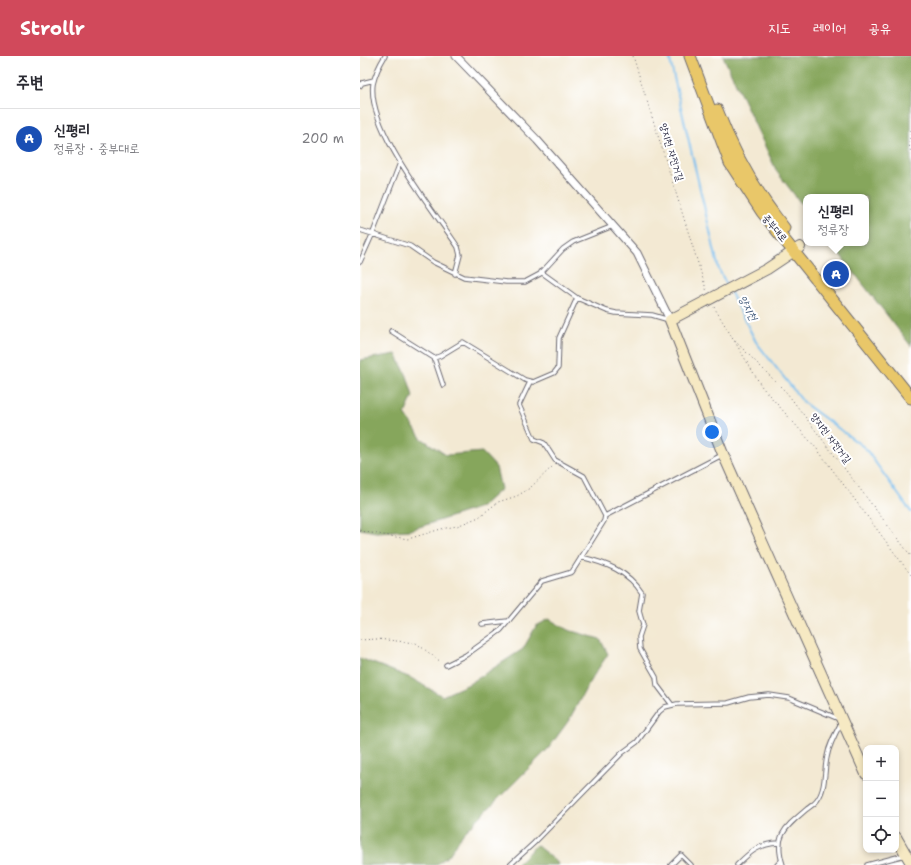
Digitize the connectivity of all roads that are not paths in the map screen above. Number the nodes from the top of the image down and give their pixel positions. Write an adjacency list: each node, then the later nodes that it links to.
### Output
1 (385, 56): 5 (lane)
2 (456, 56): 8 (street)
3 (690, 56): 11 (main road, 중부대로)
4 (697, 56): 11 (main road, 중부대로)
5 (374, 80): 6 (lane); 7 (lane)
6 (360, 86)
7 (400, 163): 10 (lane); 14 (lane)
8 (613, 226): 13 (lane); 16 (street)
9 (360, 230): 10 (lane)
10 (373, 233): 12 (lane); 14 (lane)
11 (797, 250): 16 (street); 21 (main road, 중부대로); 22 (main road, 중부대로)
12 (360, 262)
13 (541, 272): 14 (lane); 15 (lane)
14 (455, 274)
15 (577, 298): 16 (lane); 19 (lane)
16 (670, 320): 23 (street)
17 (392, 331): 18 (lane)
18 (434, 358): 19 (lane); 20 (lane)
19 (530, 382): 24 (lane)
20 (443, 385)
21 (911, 386)
22 (911, 398)
23 (723, 454): 24 (lane); 30 (street)
24 (605, 516): 25 (lane)
25 (581, 557): 26 (lane); 29 (lane)
26 (508, 622): 27 (lane); 28 (lane)
27 (482, 624)
28 (446, 665)
29 (672, 705): 30 (lane); 36 (lane)
30 (842, 721): 31 (street); 33 (lane)
31 (863, 767)
32 (899, 842): 34 (street)
33 (779, 843): 35 (lane); 39 (lane)
34 (908, 859): 41 (lane)
35 (782, 863): 40 (lane)
36 (510, 865)
37 (671, 865): 38 (lane)
38 (691, 865)
39 (737, 865)
40 (777, 865)
41 (867, 865)

